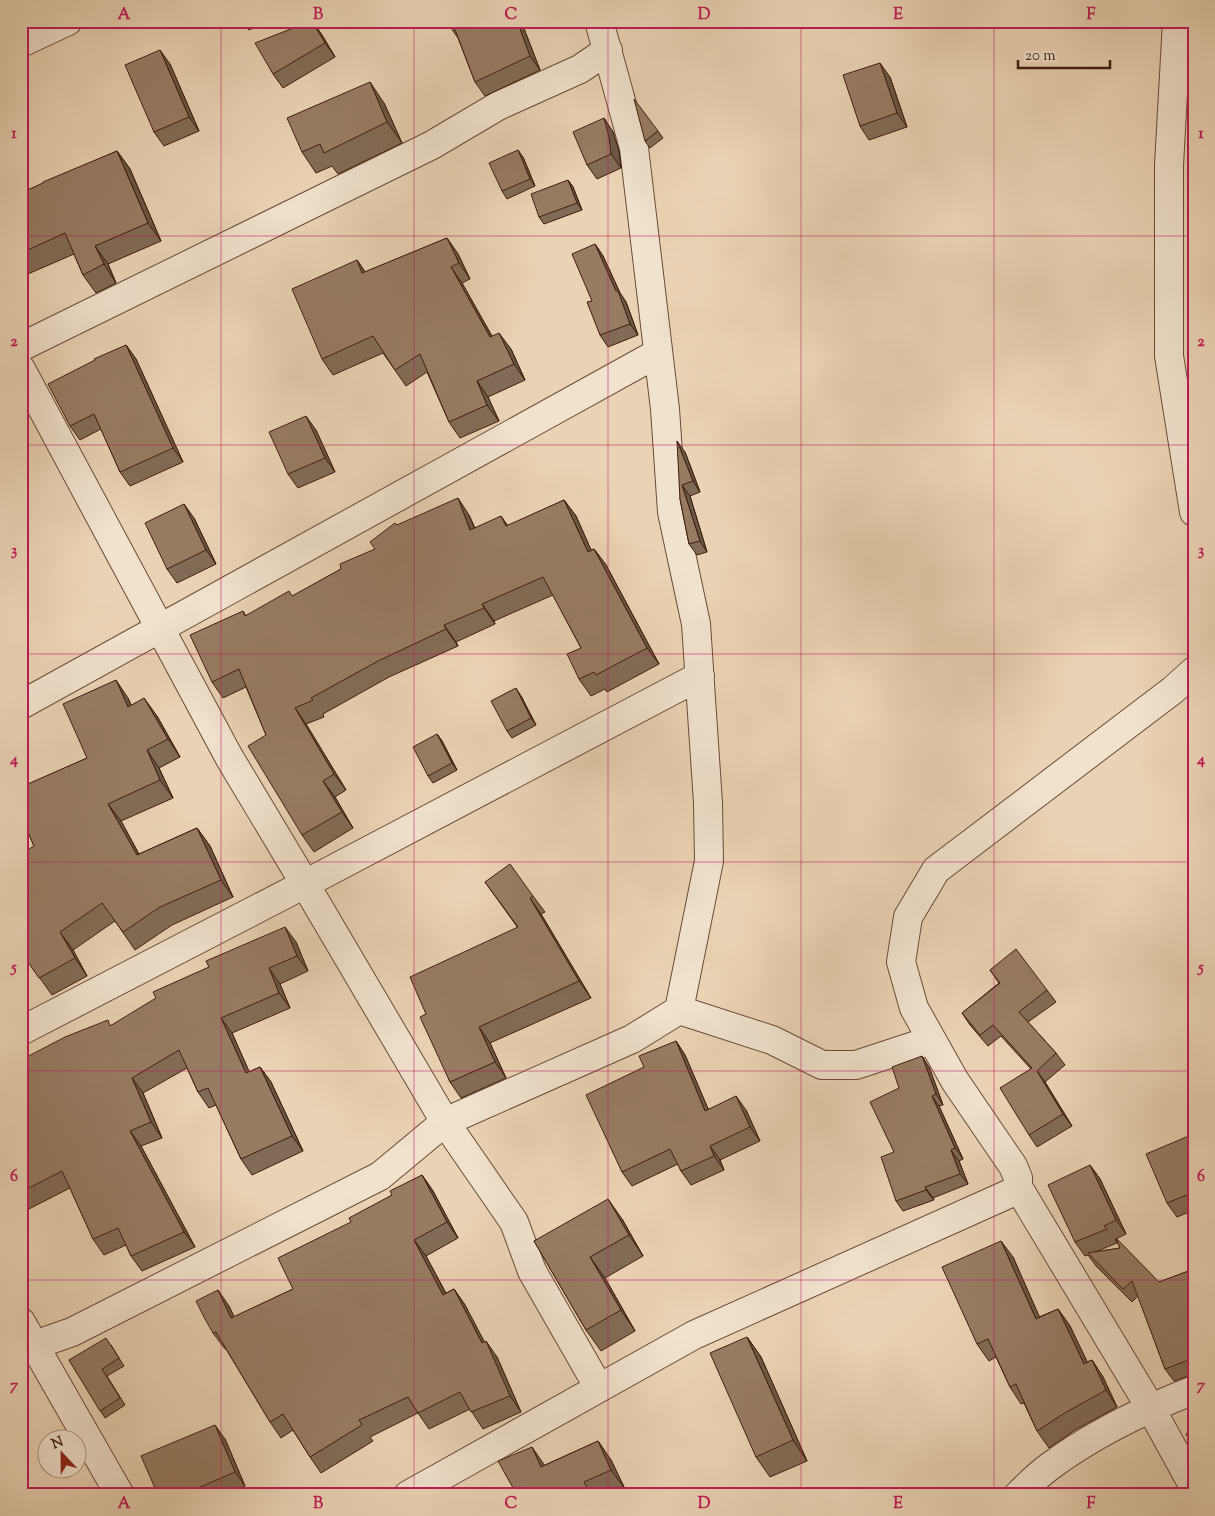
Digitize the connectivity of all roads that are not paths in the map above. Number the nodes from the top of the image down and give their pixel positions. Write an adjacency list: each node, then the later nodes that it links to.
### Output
1 (68, 21): 4 (street)
2 (599, 21): 5 (street)
3 (1177, 21): 9 (street)
4 (21, 43)
5 (608, 50): 6 (street); 7 (street)
6 (21, 348)
7 (658, 354): 10 (street); 12 (street)
8 (21, 370): 10 (street)
9 (1194, 512)
10 (160, 628): 13 (street); 14 (street)
11 (1194, 671): 17 (street)
12 (700, 676): 14 (street); 15 (street)
13 (21, 705)
14 (305, 884): 16 (street); 18 (street)
15 (679, 1010): 17 (street); 18 (street)
16 (21, 1031)
17 (932, 1040): 19 (street)
18 (445, 1122): 21 (street); 22 (street)
19 (1018, 1187): 22 (street); 24 (street)
20 (21, 1322): 21 (street)
21 (28, 1348): 26 (street)
22 (599, 1388): 27 (street)
23 (1194, 1390): 24 (street)
24 (1150, 1407): 25 (street); 28 (street)
25 (1194, 1487)
26 (120, 1495)
27 (408, 1495)
28 (1018, 1495)

